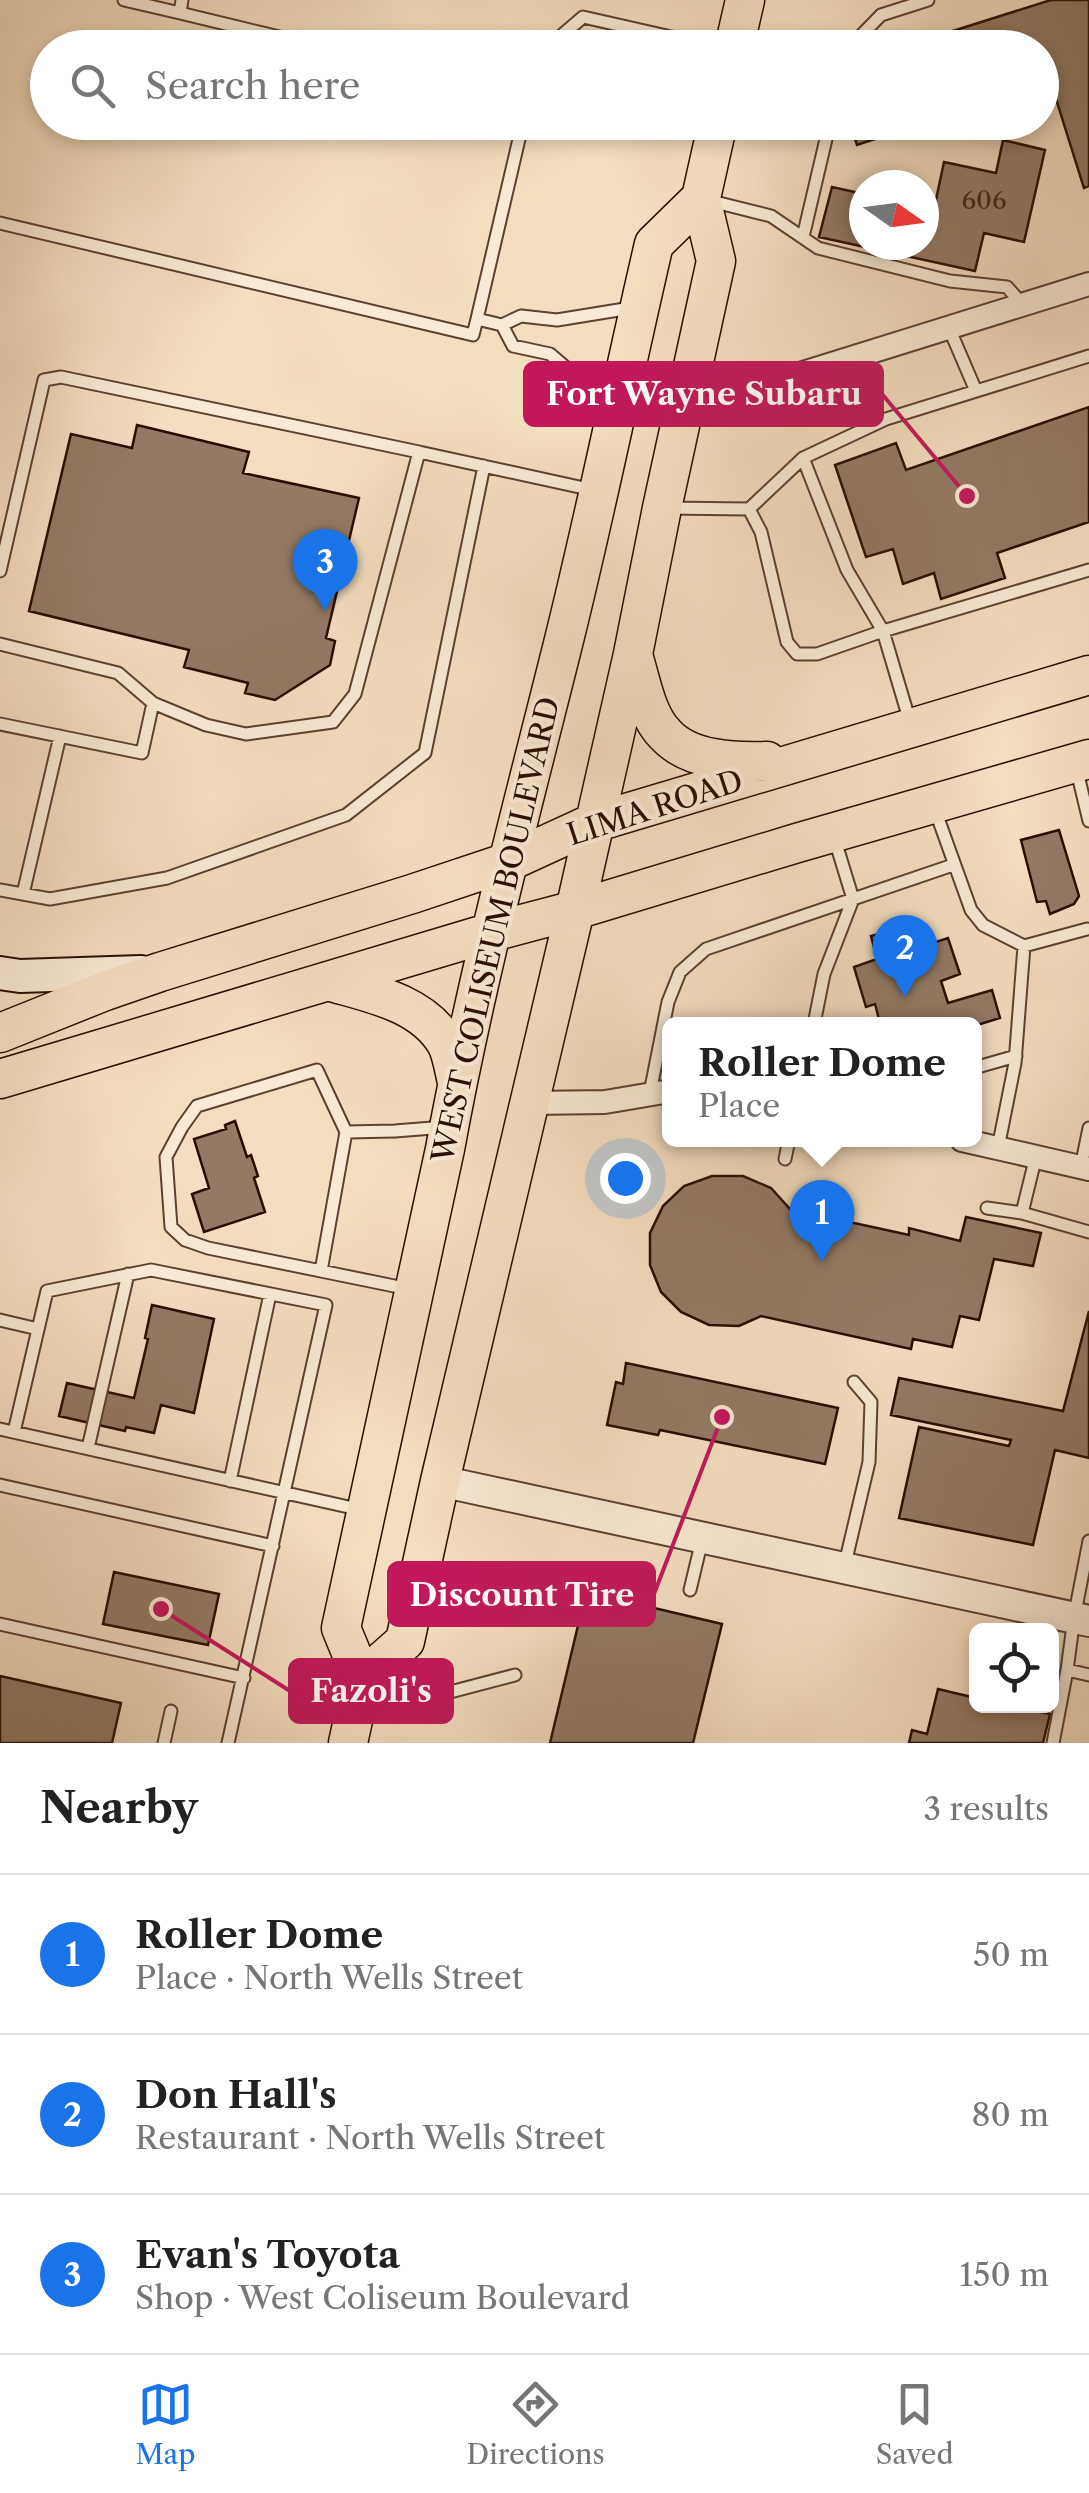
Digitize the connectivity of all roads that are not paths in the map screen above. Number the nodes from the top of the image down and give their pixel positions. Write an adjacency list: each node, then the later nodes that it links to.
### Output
1 (124, 0): 5 (lane)
2 (745, 0): 10 (highway)
3 (876, 0): 6 (lane)
4 (928, 0): 6 (lane)
5 (181, 7): 7 (lane)
6 (881, 16): 11 (lane)
7 (262, 30)
8 (567, 30): 9 (lane)
9 (640, 30)
10 (738, 30)
11 (867, 30)
12 (519, 140): 21 (lane)
13 (714, 140): 15 (highway)
14 (826, 140): 17 (lane)
15 (701, 198): 17 (lane); 20 (highway, WEST COLISEUM BOULEVARD); 26 (highway)
16 (0, 223): 21 (lane)
17 (803, 237): 19 (lane)
18 (1089, 284): 19 (street)
19 (1022, 304): 23 (street)
20 (640, 306): 22 (lane); 27 (highway, WEST COLISEUM BOULEVARD)
21 (477, 319): 22 (lane)
22 (502, 325): 27 (lane)
23 (949, 328): 25 (lane); 26 (street)
24 (1089, 356): 25 (lane)
25 (976, 390): 29 (lane)
26 (686, 396): 32 (highway)
27 (617, 410): 31 (highway, WEST COLISEUM BOULEVARD)
28 (418, 452): 30 (lane); 35 (lane); 40 (lane)
29 (804, 458): 33 (lane); 36 (lane)
30 (484, 466): 31 (lane); 53 (lane)
31 (598, 491): 50 (highway, WEST COLISEUM BOULEVARD)
32 (662, 508): 33 (lane); 38 (highway)
33 (749, 509): 36 (lane)
34 (1089, 570): 36 (lane)
35 (0, 571)
36 (882, 631): 42 (lane)
37 (0, 644): 40 (lane)
38 (633, 654): 44 (highway); 48 (highway)
39 (1089, 675): 42 (highway, LIMA ROAD)
40 (153, 703): 43 (lane)
41 (0, 724): 43 (lane)
42 (912, 729): 44 (highway, LIMA ROAD)
43 (60, 736): 53 (lane)
44 (805, 761): 48 (highway, LIMA ROAD)
45 (1082, 761): 46 (highway); 47 (lane)
46 (933, 804): 49 (highway); 51 (lane)
47 (1089, 821)
48 (593, 823): 50 (highway, LIMA ROAD); 55 (highway)
49 (832, 833): 54 (lane); 55 (highway)
50 (508, 862): 57 (highway, WEST COLISEUM BOULEVARD); 59 (highway, LIMA ROAD)
51 (953, 865): 54 (lane); 58 (lane)
52 (0, 890): 53 (lane)
53 (23, 894)
54 (853, 899): 62 (lane); 63 (lane)
55 (575, 910): 57 (highway); 70 (highway)
56 (1088, 929): 58 (lane)
57 (492, 932): 61 (highway); 68 (highway, WEST COLISEUM BOULEVARD)
58 (1024, 946): 65 (lane)
59 (160, 972): 60 (main road); 64 (highway, LIMA ROAD)
60 (0, 973)
61 (328, 980): 67 (highway); 68 (highway)
62 (667, 1017)
63 (815, 1017)
64 (0, 1033)
65 (1016, 1056): 66 (lane); 76 (lane)
66 (982, 1066)
67 (0, 1080)
68 (457, 1082): 71 (highway, WEST COLISEUM BOULEVARD)
69 (660, 1092): 70 (street)
70 (530, 1103): 94 (highway)
71 (449, 1126): 73 (lane); 85 (highway, WEST COLISEUM BOULEVARD)
72 (1089, 1128): 79 (lane)
73 (346, 1132): 83 (lane); 83 (lane)
74 (982, 1144): 76 (street)
75 (787, 1147): 78 (lane)
76 (998, 1148): 77 (street)
77 (1036, 1156): 79 (street); 81 (lane)
78 (784, 1160)
79 (1085, 1168)
80 (987, 1208): 81 (lane)
81 (1022, 1213): 82 (lane)
82 (1089, 1232)
83 (321, 1271): 85 (lane)
84 (128, 1274): 86 (lane); 88 (lane); 92 (lane)
85 (414, 1291): 97 (highway, WEST COLISEUM BOULEVARD)
86 (270, 1294): 93 (lane); 96 (lane)
87 (0, 1320): 88 (lane)
88 (38, 1328): 91 (lane)
89 (854, 1382): 101 (lane)
90 (0, 1429): 91 (lane)
91 (14, 1432): 92 (lane)
92 (88, 1448): 93 (lane)
93 (230, 1480): 96 (lane)
94 (440, 1482): 98 (street); 109 (highway)
95 (0, 1485): 100 (lane)
96 (284, 1492): 97 (lane); 100 (lane)
97 (366, 1511): 109 (highway, WEST COLISEUM BOULEVARD)
98 (702, 1538): 101 (street); 102 (lane)
99 (1089, 1541): 103 (lane)
100 (272, 1546): 108 (lane)
101 (844, 1568): 103 (street)
102 (690, 1590)
103 (1081, 1619): 105 (lane)
104 (0, 1624): 108 (lane)
105 (1067, 1670): 107 (lane); 114 (lane)
106 (516, 1675): 109 (lane)
107 (1089, 1676)
108 (244, 1678): 112 (lane)
109 (362, 1679): 113 (highway)
110 (171, 1711): 111 (lane)
111 (164, 1743)
112 (228, 1743)
113 (348, 1743)
114 (1053, 1743)

